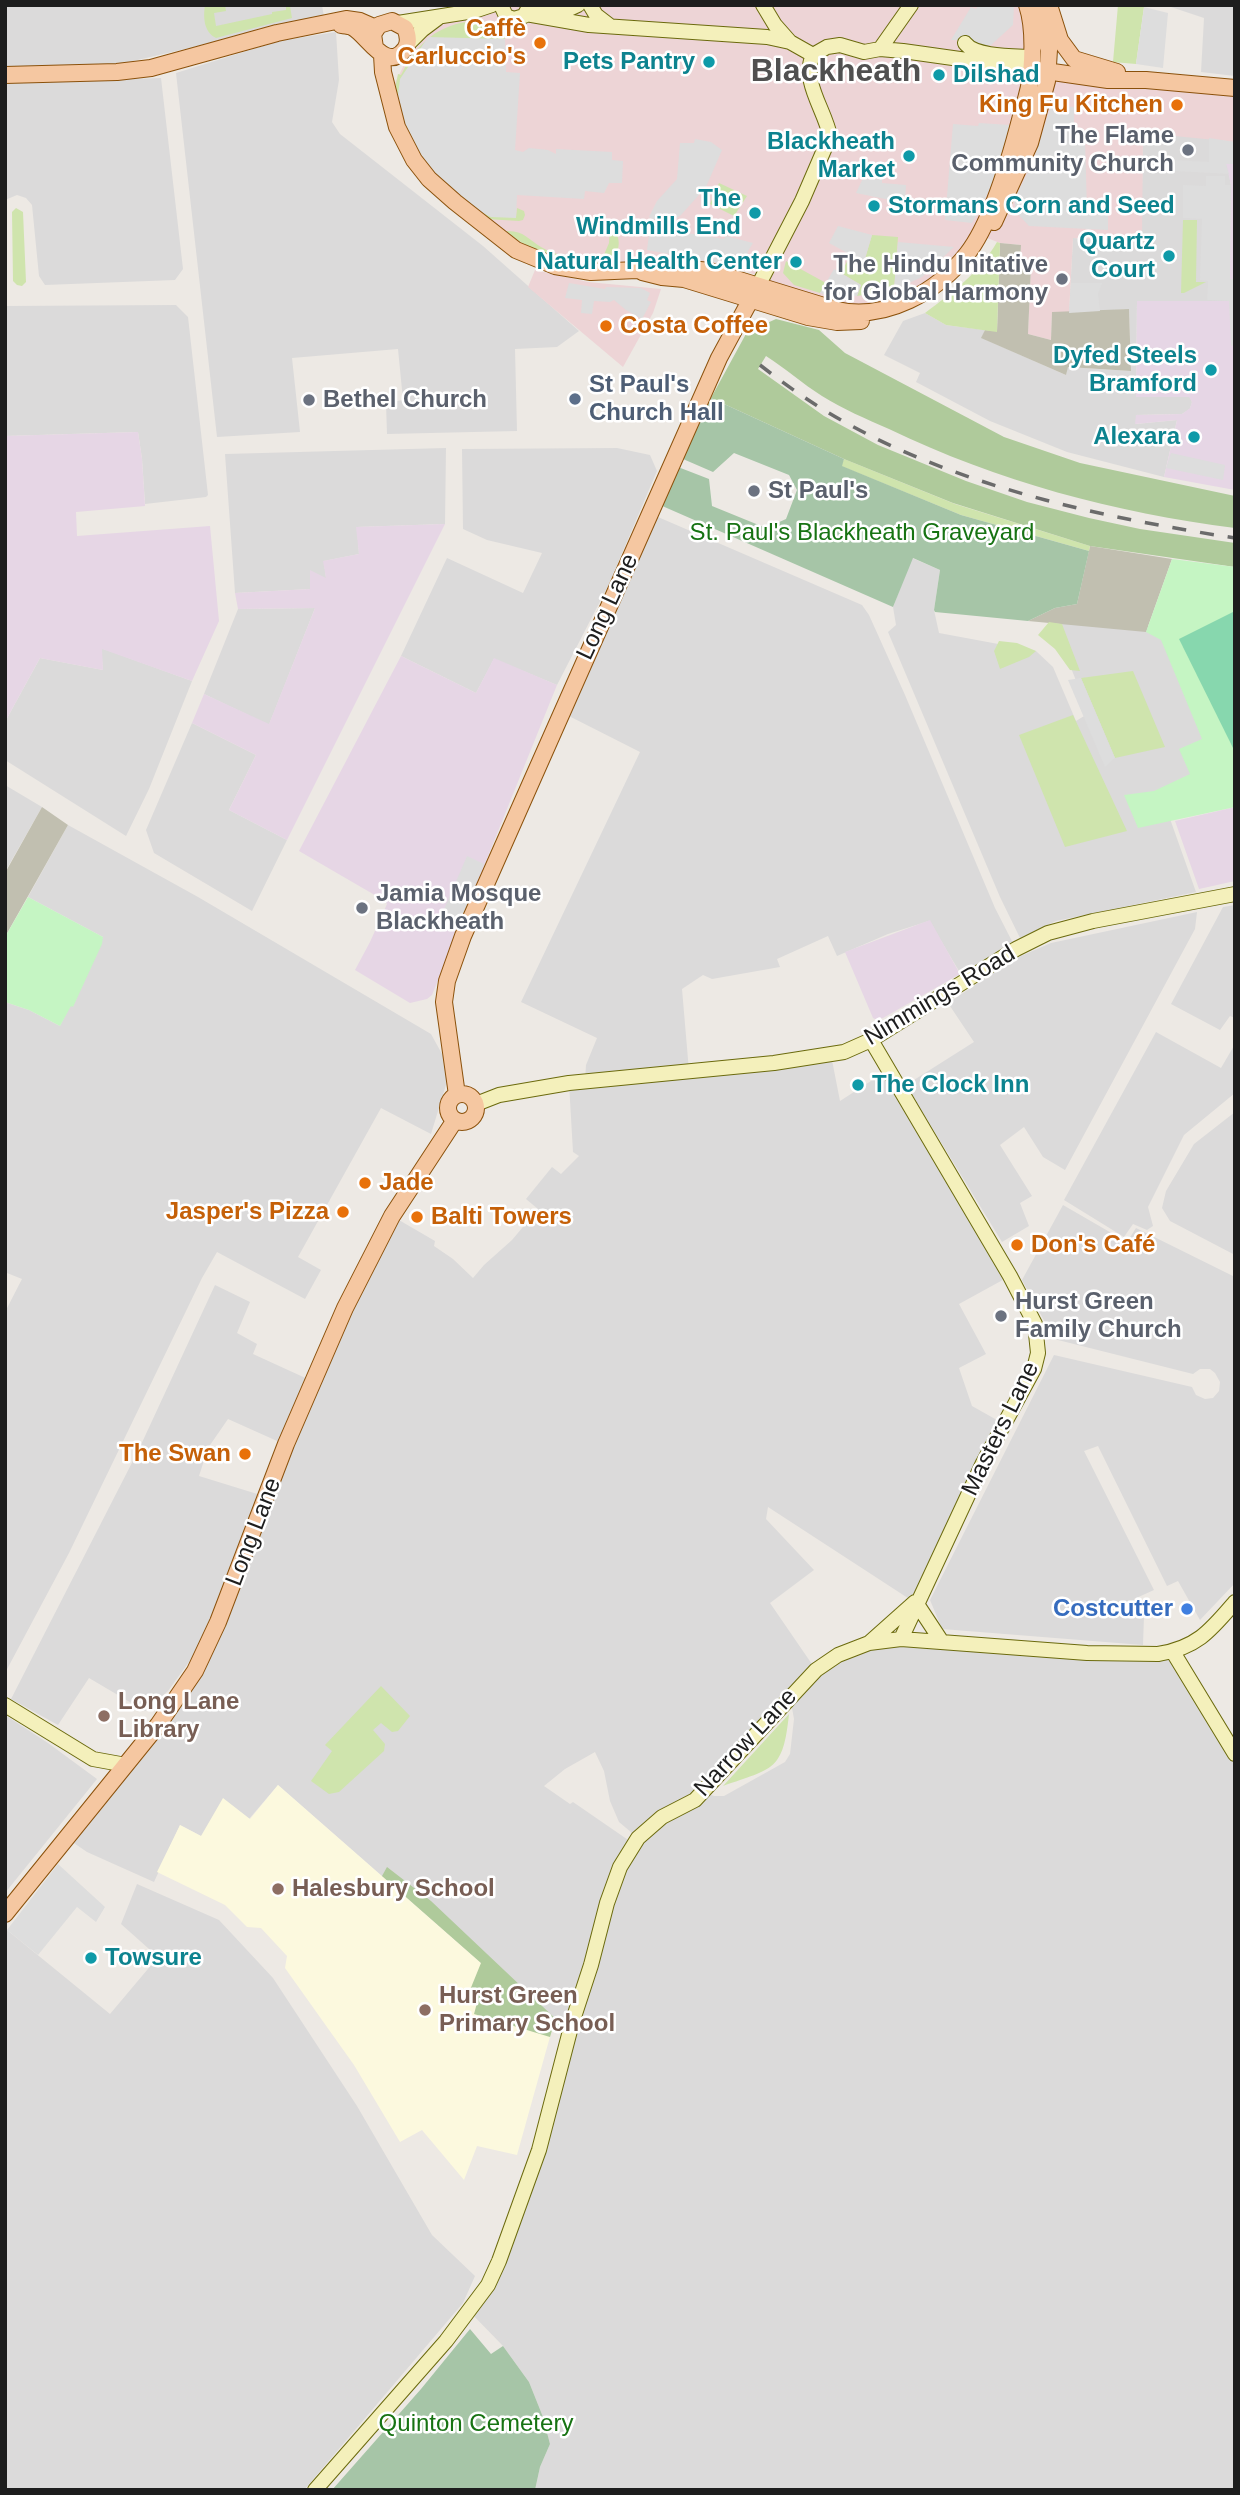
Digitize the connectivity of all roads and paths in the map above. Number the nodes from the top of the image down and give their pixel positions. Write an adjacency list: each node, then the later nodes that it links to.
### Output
1 (492, 5): 11 (street)
2 (540, 5): 3 (street)
3 (578, 5)
4 (590, 5): 16 (street)
5 (763, 5): 18 (street)
6 (911, 5): 20 (street)
7 (1027, 5): 19 (main road)
8 (1038, 5): 25 (main road)
9 (1049, 5): 26 (main road)
10 (527, 10): 12 (street); 16 (street)
11 (474, 11): 12 (street); 13 (street)
12 (504, 11)
13 (442, 16): 15 (street); 21 (street)
14 (331, 23): 17 (main road); 21 (main road); 27 (main road)
15 (398, 23): 17 (main road); 21 (main road)
16 (609, 24): 18 (street)
17 (376, 28): 21 (main road)
18 (790, 41): 22 (street)
19 (1031, 48): 24 (street); 25 (main road); 30 (main road)
20 (880, 49): 22 (street); 23 (street)
21 (390, 51): 32 (main road)
22 (813, 55): 32 (street, Long Lane)
23 (963, 59): 24 (street); 24 (street)
24 (1009, 60): 30 (street)
25 (1052, 67): 26 (main road); 29 (main road)
26 (1082, 69): 28 (main road); 29 (main road)
27 (5, 75)
28 (1235, 88)
29 (1043, 94): 31 (main road)
30 (1026, 98): 31 (main road)
31 (992, 218): 32 (main road)
32 (754, 293): 35 (main road, Long Lane)
33 (1235, 894): 34 (street, Nimmings Road)
34 (871, 1040): 36 (street, Nimmings Road); 38 (street, Masters Lane)
35 (457, 1095): 36 (main road); 37 (main road)
36 (476, 1104): 37 (main road)
37 (455, 1120): 47 (main road, Long Lane)
38 (919, 1600): 40 (street, Masters Lane); 41 (street); 42 (street)
39 (1235, 1602): 43 (street)
40 (901, 1639): 41 (street, Narrow Lane); 42 (street, Narrow Lane)
41 (942, 1642): 43 (street, Narrow Lane)
42 (869, 1643): 50 (street, Narrow Lane)
43 (1173, 1652): 45 (street)
44 (5, 1705): 46 (street)
45 (1235, 1754)
46 (93, 1759): 47 (street); 48 (street)
47 (126, 1765): 48 (main road, Long Lane)
48 (111, 1784): 49 (main road, Long Lane)
49 (5, 1914)
50 (315, 2490)

